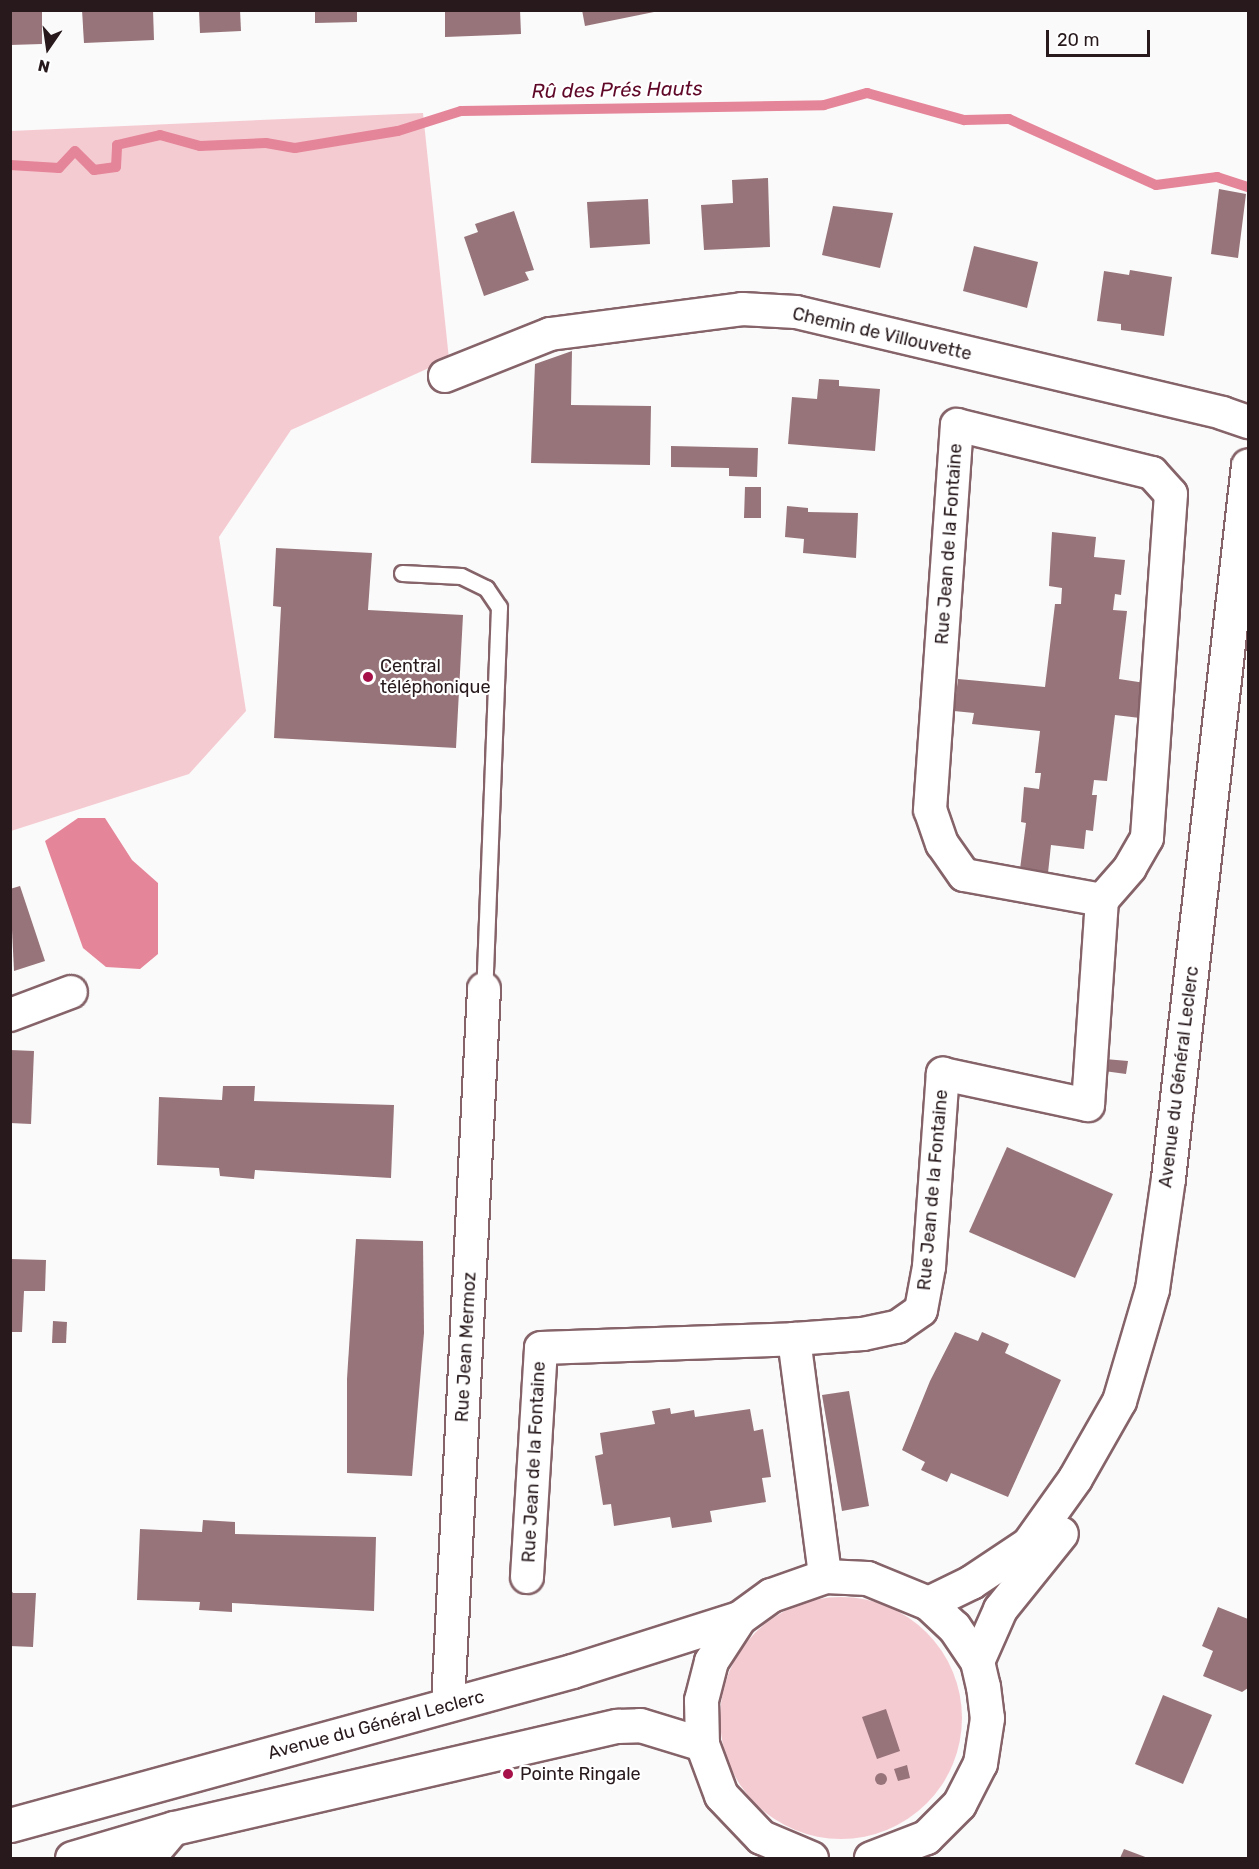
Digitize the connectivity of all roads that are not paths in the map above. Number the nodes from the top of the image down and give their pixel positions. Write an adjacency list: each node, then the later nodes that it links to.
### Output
1 (445, 376): 2 (street, Chemin de Villouvette)
2 (1248, 422)
3 (1248, 465): 13 (main road, Avenue du Général Leclerc)
4 (402, 573): 7 (lane)
5 (1248, 661): 15 (main road, Avenue du Général Leclerc)
6 (1102, 900): 6 (street, Rue Jean de la Fontaine); 10 (street, Rue Jean de la Fontaine)
7 (484, 989): 16 (street, Rue Jean Mermoz)
8 (71, 992): 9 (street)
9 (10, 1015)
10 (794, 1339): 11 (street); 12 (street, Rue Jean de la Fontaine)
11 (825, 1576): 13 (main road); 14 (main road)
12 (527, 1577)
13 (928, 1604): 15 (main road)
14 (739, 1618): 16 (main road, Avenue du Général Leclerc); 17 (main road)
15 (977, 1661): 23 (main road)
16 (448, 1705): 18 (main road, Avenue du Général Leclerc)
17 (702, 1744): 19 (main road); 22 (main road)
18 (10, 1825)
19 (174, 1828): 20 (main road); 21 (street)
20 (72, 1858)
21 (149, 1858)
22 (811, 1858)
23 (879, 1858)

